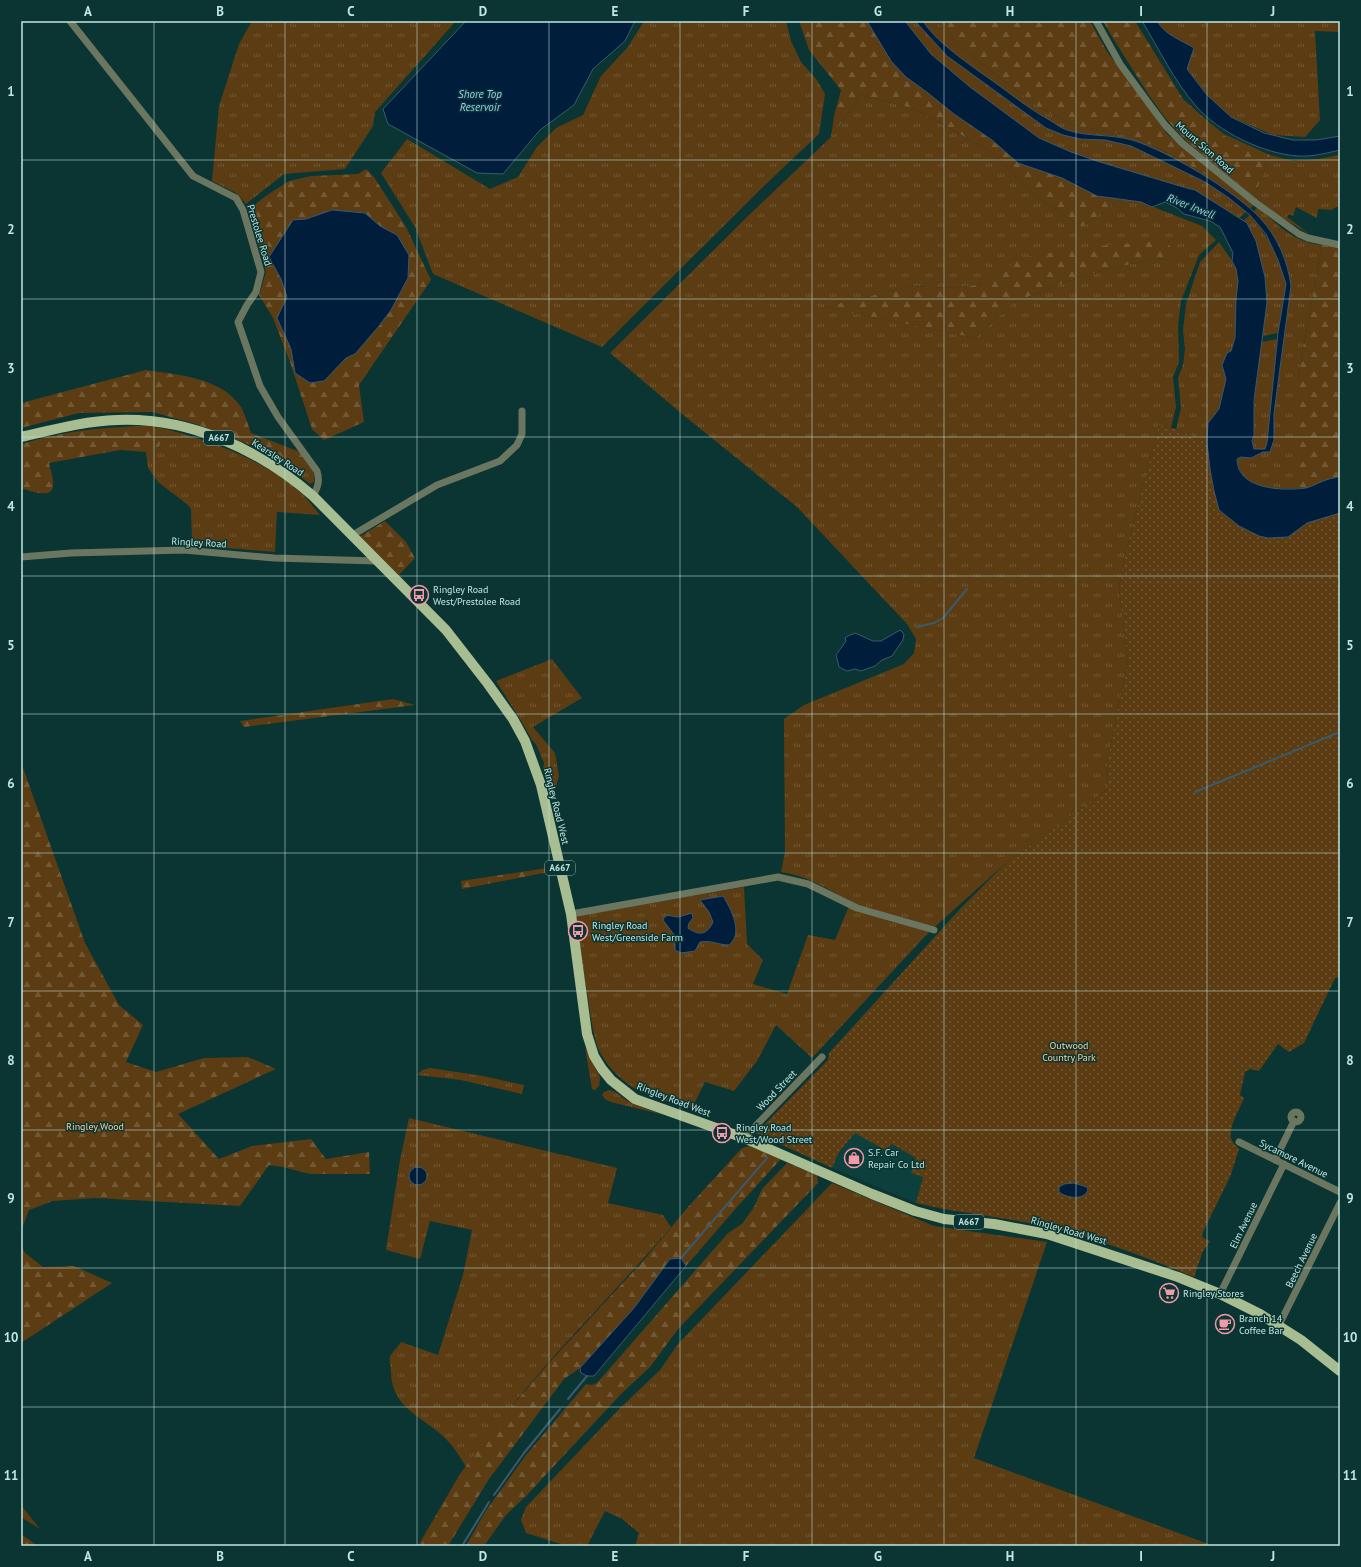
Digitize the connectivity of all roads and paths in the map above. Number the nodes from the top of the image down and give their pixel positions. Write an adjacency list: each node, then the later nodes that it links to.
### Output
1 (70, 21): 6 (street, Prestolee Road)
2 (1096, 21): 3 (street, Mount Sion Road)
3 (1340, 245)
4 (522, 411): 7 (street)
5 (21, 437): 6 (main road, Kearsley Road / A667)
6 (313, 496): 7 (main road, Kearsley Road / A667)
7 (351, 536): 9 (main road, Kearsley Road / A667)
8 (21, 557): 9 (street, Ringley Road)
9 (376, 561): 10 (main road, Ringley Road West / A667)
10 (571, 914): 11 (street); 14 (main road, Ringley Road West / A667)
11 (934, 930)
12 (822, 1057): 14 (street, Wood Street)
13 (1294, 1121): 16 (street)
14 (744, 1138): 20 (main road, Ringley Road West / A667)
15 (1239, 1142): 16 (street, Sycamore Avenue)
16 (1275, 1160): 17 (street, Sycamore Avenue)
17 (1284, 1164): 18 (street, Sycamore Avenue); 20 (street, Elm Avenue)
18 (1340, 1192)
19 (1340, 1203): 21 (street, Beech Avenue)
20 (1220, 1294): 21 (main road, Ringley Road West / A667)
21 (1279, 1326): 22 (main road, Ringley Road West / A667)
22 (1340, 1371)

